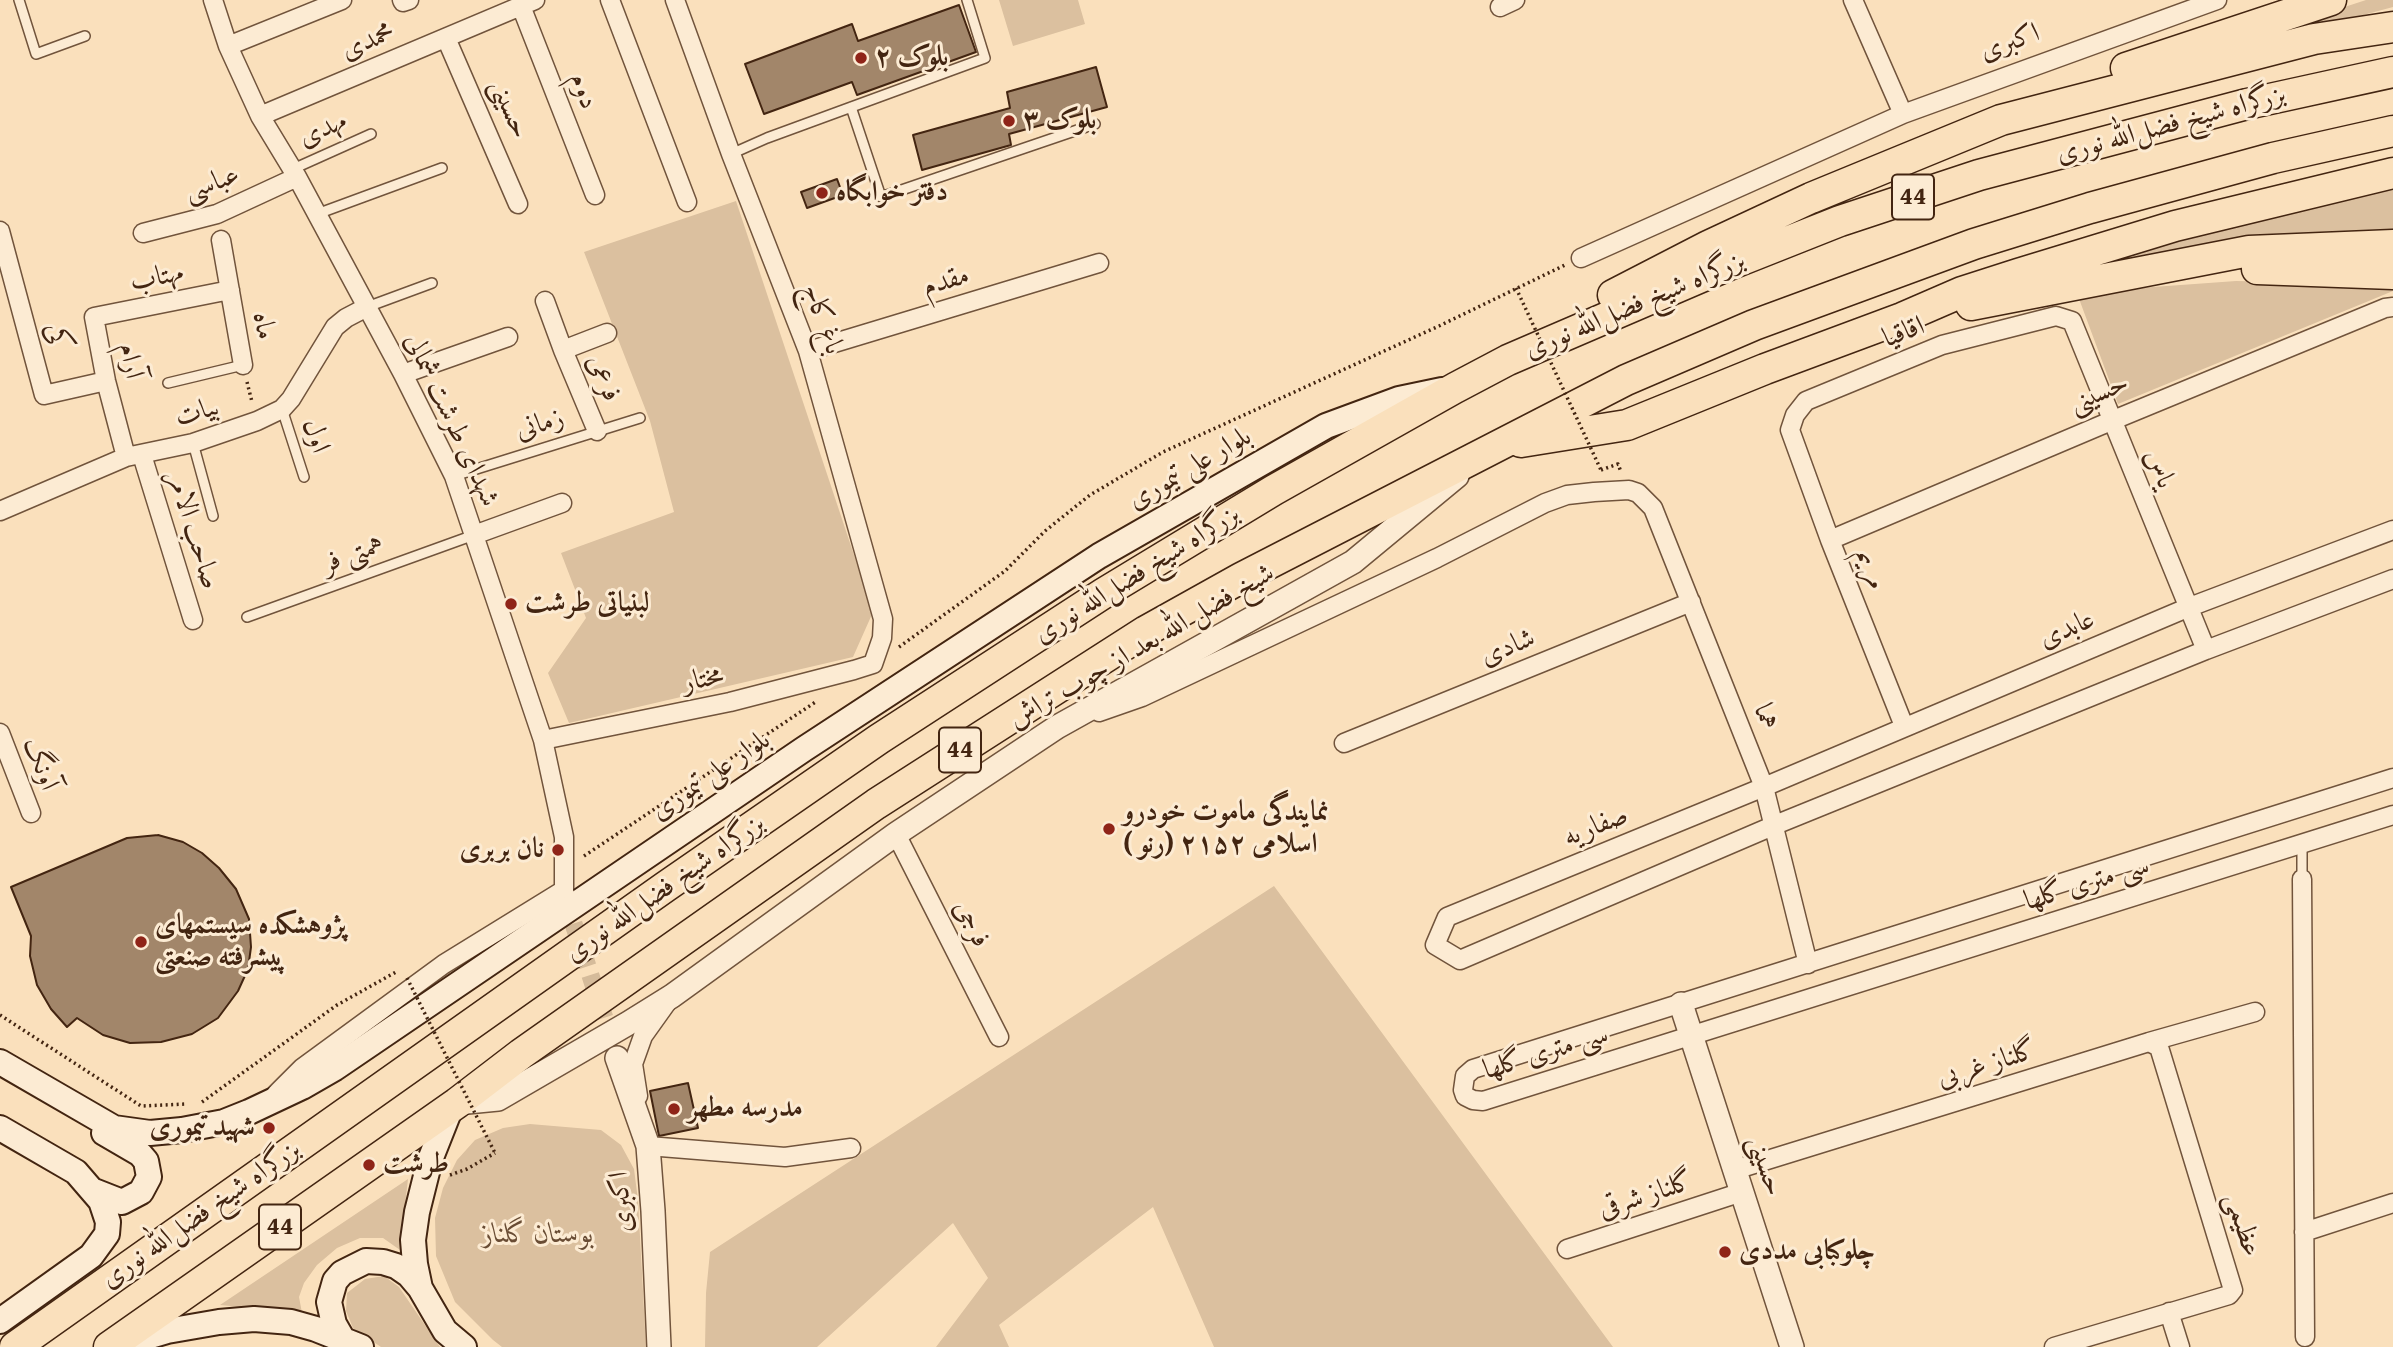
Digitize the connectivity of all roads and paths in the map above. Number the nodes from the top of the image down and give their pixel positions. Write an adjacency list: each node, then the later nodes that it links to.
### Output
1 (19, 0): 15 (lane)
2 (213, 0): 18 (street, شهدای طرشت شمالی)
3 (342, 0): 18 (street)
4 (402, 0): 5 (street)
5 (409, 0)
6 (610, 0): 32 (street)
7 (675, 0): 27 (street, باغ کاج)
8 (967, 0): 20 (lane)
9 (1853, 0): 21 (street)
10 (2217, 0): 21 (street, اکبری)
11 (2331, 0): 23 (highway)
12 (528, 3): 16 (street, محمدی); 31 (street, دوم)
13 (2393, 16): 17 (highway)
14 (2393, 27): 17 (highway)
15 (85, 36)
16 (446, 37): 22 (street, محمدی); 33 (street, حسینی)
17 (2314, 39): 23 (highway)
18 (229, 46): 22 (street, شهدای طرشت شمالی)
19 (2393, 72): 56 (highway, بزرگراه شیخ فضل‌الله نوری / 44)
20 (851, 107): 24 (lane); 27 (lane)
21 (1903, 114): 39 (street, اکبری)
22 (260, 116): 29 (street, شهدای طرشت شمالی)
23 (2001, 120): 56 (highway)
24 (1095, 124)
25 (2393, 131): 69 (highway, بزرگراه شیخ فضل‌الله نوری / 44)
26 (371, 134): 29 (lane, مهدی)
27 (731, 154): 55 (street, باغ کاج)
28 (442, 167): 34 (lane)
29 (295, 173): 34 (street, شهدای طرشت شمالی); 36 (street, عباسی)
30 (2393, 173): 51 (highway)
31 (595, 195)
32 (687, 202)
33 (518, 204)
34 (317, 214): 47 (street, شهدای طرشت شمالی)
35 (0, 231): 59 (street, کی)
36 (143, 233)
37 (221, 240): 45 (street, ماه)
38 (2393, 245): 42 (highway)
39 (1581, 258): 44 (path)
40 (1099, 263): 55 (street, مقدم)
41 (2393, 274): 42 (highway)
42 (2124, 277): 51 (highway)
43 (432, 283): 47 (lane)
44 (1516, 288): 71 (path, bridge); 86 (path)
45 (230, 290): 50 (street, مهتاب); 57 (street, ماه)
46 (545, 301): 54 (street)
47 (367, 307): 58 (street, شهدای طرشت شمالی); 62 (street, بیات)
48 (2393, 307): 65 (street, حسینی)
49 (2056, 316): 65 (street, یاس); 66 (street, اقاقیا)
50 (94, 317): 59 (street, آرام)
51 (1902, 318): 69 (highway)
52 (607, 333): 54 (street, فرعی)
53 (508, 337): 58 (street)
54 (563, 350): 67 (street, فرعی)
55 (808, 351): 86 (street, باغ کاج)
56 (1508, 360): 61 (highway, بزرگراه شیخ فضل‌الله نوری / 44)
57 (243, 365): 60 (lane); 64 (path, ماه)
58 (403, 374): 72 (street, شهدای طرشت شمالی)
59 (106, 381): 70 (street, آرام)
60 (168, 383)
61 (1455, 388): 116 (main road, بلوار علی تیموری); 133 (highway, بزرگراه شیخ فضل‌الله نوری / 44)
62 (282, 409): 64 (street, بیات); 73 (lane, اول)
63 (640, 418): 67 (lane, زمانی)
64 (257, 421): 68 (street, بیات)
65 (2111, 421): 79 (street, حسینی); 82 (street, یاس)
66 (1790, 430): 79 (street, مریم)
67 (597, 431): 72 (lane, زمانی)
68 (193, 443): 70 (street, بیات); 76 (lane)
69 (1493, 447): 89 (street, شیخ فضل الله بعد از چوب تراش); 117 (highway, بزرگراه شیخ فضل‌الله نوری / 44)
70 (134, 456): 75 (street, بیات); 84 (street, صاحب الامر)
71 (1601, 470)
72 (454, 476): 78 (street, شهدای طرشت شمالی)
73 (304, 477)
74 (562, 503): 78 (street)
75 (1, 507)
76 (213, 516)
77 (2393, 530): 82 (street, عابدی)
78 (474, 535): 83 (lane, همتی فر); 91 (street, شهدای طرشت شمالی)
79 (1830, 540): 88 (street, مریم)
80 (2393, 579): 85 (street)
81 (1691, 603): 89 (street, هما); 92 (street, شادی); 94 (street, هما)
82 (2187, 608): 85 (street, یاس); 88 (street, عابدی)
83 (247, 617)
84 (193, 620)
85 (2206, 650): 97 (street)
86 (873, 664): 91 (street, مختار)
87 (827, 695): 100 (path)
88 (1904, 726): 94 (street, عابدی)
89 (1057, 727): 98 (street, شیخ فضل الله بعد از چوب تراش)
90 (0, 733): 95 (street, آونگ)
91 (543, 740): 100 (street, شهدای طرشت شمالی)
92 (1345, 743)
93 (2393, 778): 102 (street, سی متری گلها)
94 (1764, 787): 97 (street, هما); 97 (street, صفاریه)
95 (31, 813)
96 (2393, 815): 99 (street, سی متری گلها)
97 (1775, 825): 102 (street, هما)
98 (896, 834): 105 (street, شیخ فضل الله بعد از چوب تراش); 110 (street, فرجی)
99 (2302, 844): 101 (lane); 109 (street, سی متری گلها)
100 (565, 868): 116 (street, شهدای طرشت شمالی)
101 (2302, 878): 125 (street)
102 (1808, 964): 106 (street, سی متری گلها)
103 (402, 970): 115 (path)
104 (407, 978): 121 (path, bridge)
105 (672, 996): 117 (street, شیخ فضل الله بعد از چوب تراش); 119 (street)
106 (1681, 1004): 109 (street, حسینی); 109 (street, سی متری گلها)
107 (2255, 1013): 111 (street, گلناز غربی)
108 (0, 1015): 114 (path)
109 (1692, 1035): 122 (street, حسینی)
110 (999, 1037)
111 (2150, 1042): 122 (street, گلناز غربی); 128 (street, عظیمی)
112 (617, 1058): 119 (street, اکبری)
113 (10, 1068): 116 (main road, بلوار علی تیموری); 123 (main road)
114 (189, 1104)
115 (201, 1104)
116 (266, 1104)
117 (454, 1105): 127 (main road); 134 (highway, بزرگراه شیخ فضل‌الله نوری / 44)
118 (0, 1128): 123 (main road)
119 (648, 1146): 120 (street); 136 (street, اکبری)
120 (851, 1148)
121 (467, 1169)
122 (1739, 1181): 126 (street, گلناز شرقی); 132 (street, حسینی)
123 (94, 1191): 129 (main road)
124 (2393, 1203): 125 (street)
125 (2304, 1232): 130 (street)
126 (1567, 1249)
127 (421, 1288): 131 (main road); 135 (main road)
128 (2169, 1312): 137 (street, عظیمی); 138 (street)
129 (0, 1321)
130 (2305, 1337)
131 (351, 1343): 134 (main road)
132 (1790, 1346)
133 (15, 1347)
134 (111, 1347)
135 (464, 1347)
136 (659, 1347)
137 (2054, 1347)
138 (2180, 1347)

